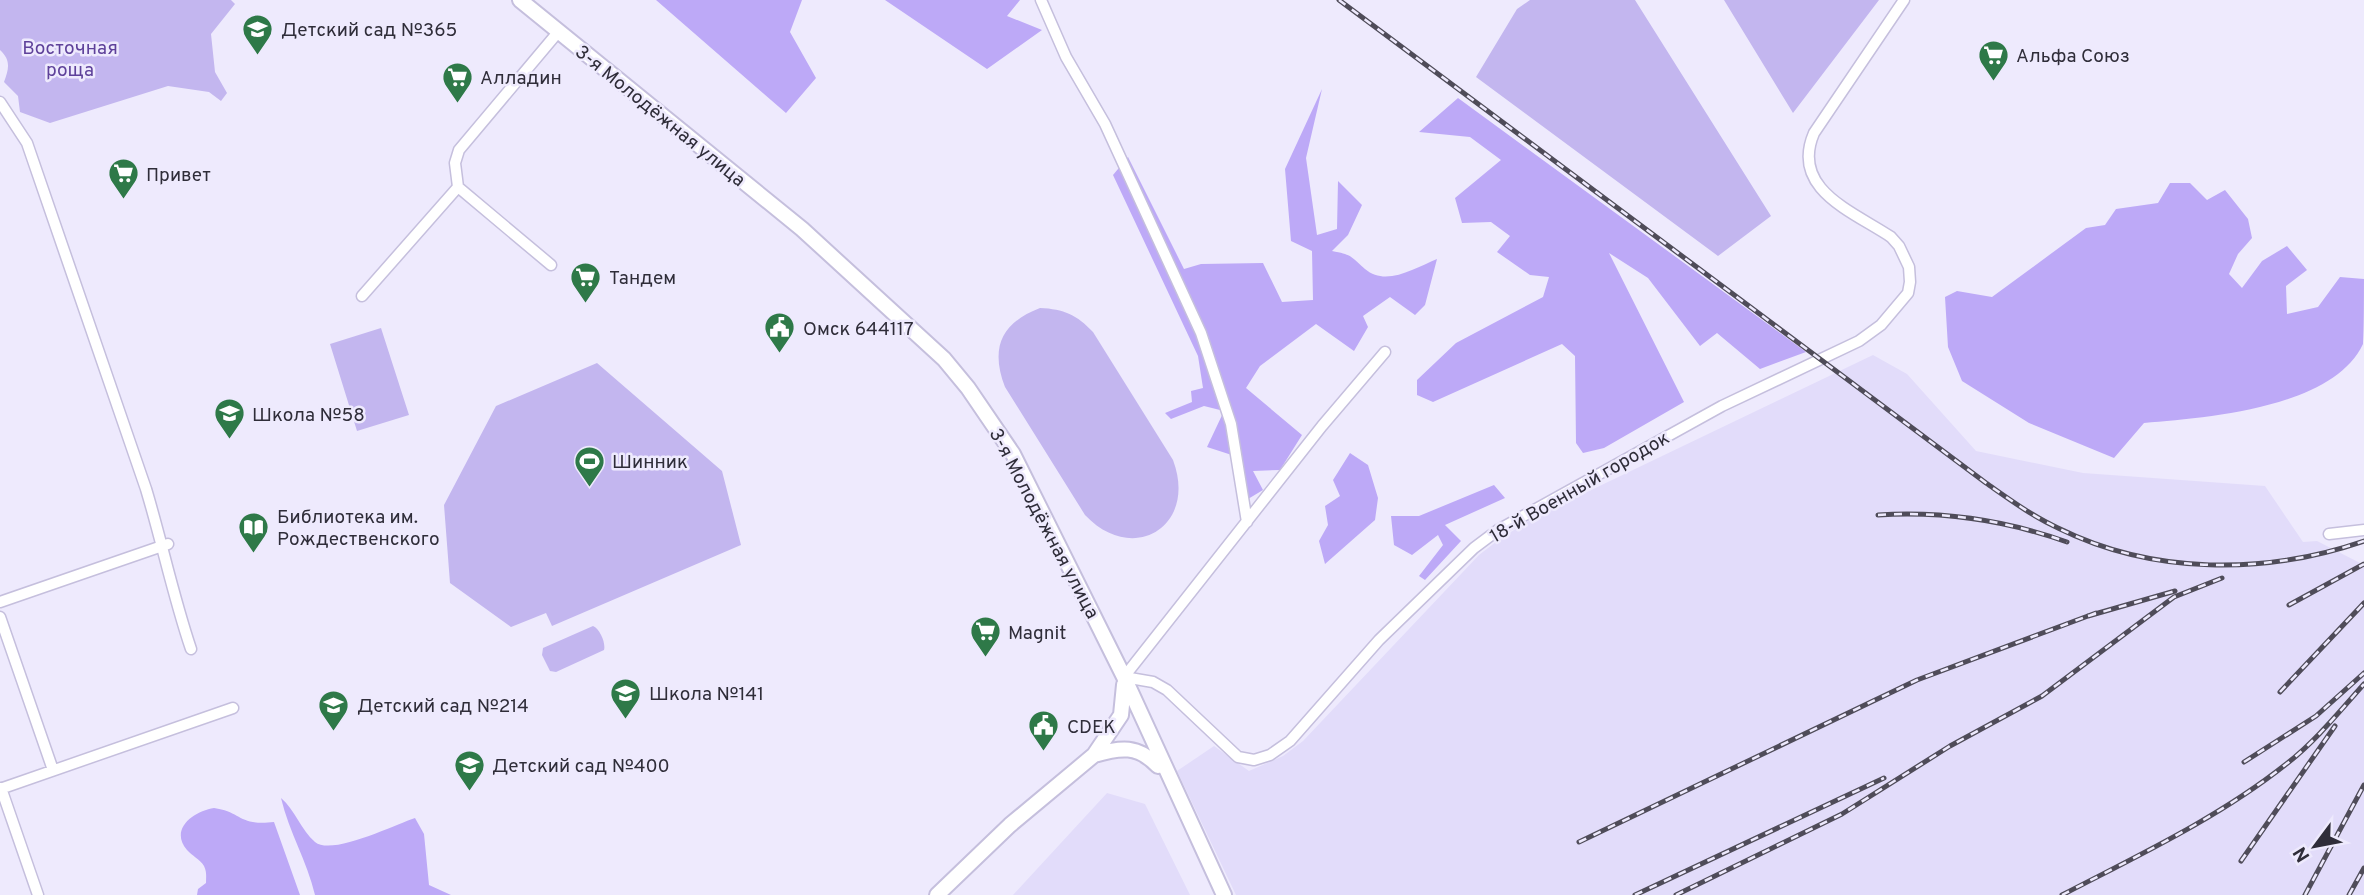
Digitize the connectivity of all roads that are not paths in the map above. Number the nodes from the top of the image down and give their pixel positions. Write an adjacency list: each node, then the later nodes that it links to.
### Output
1 (520, 0): 4 (main road, 3-я Молодёжная улица)
2 (1041, 0): 10 (street)
3 (1904, 0): 17 (street, 18-й Военный городок)
4 (559, 32): 6 (street); 17 (main road, 3-я Молодёжная улица)
5 (0, 102): 13 (street)
6 (458, 187): 7 (street); 8 (street)
7 (551, 265)
8 (362, 296)
9 (1385, 352): 10 (street)
10 (1247, 522): 17 (street)
11 (2364, 530): 12 (street)
12 (2329, 534)
13 (166, 545): 14 (street); 16 (street)
14 (0, 602)
15 (0, 617): 20 (street)
16 (191, 649)
17 (1124, 677): 19 (main road); 21 (main road, 3-я Молодёжная улица)
18 (233, 708): 20 (street)
19 (1094, 755): 21 (main road); 24 (main road)
20 (53, 770): 22 (street)
21 (1166, 774): 25 (main road, 3-я Молодёжная улица)
22 (1, 788): 23 (street)
23 (38, 895)
24 (937, 895)
25 (1224, 895)

